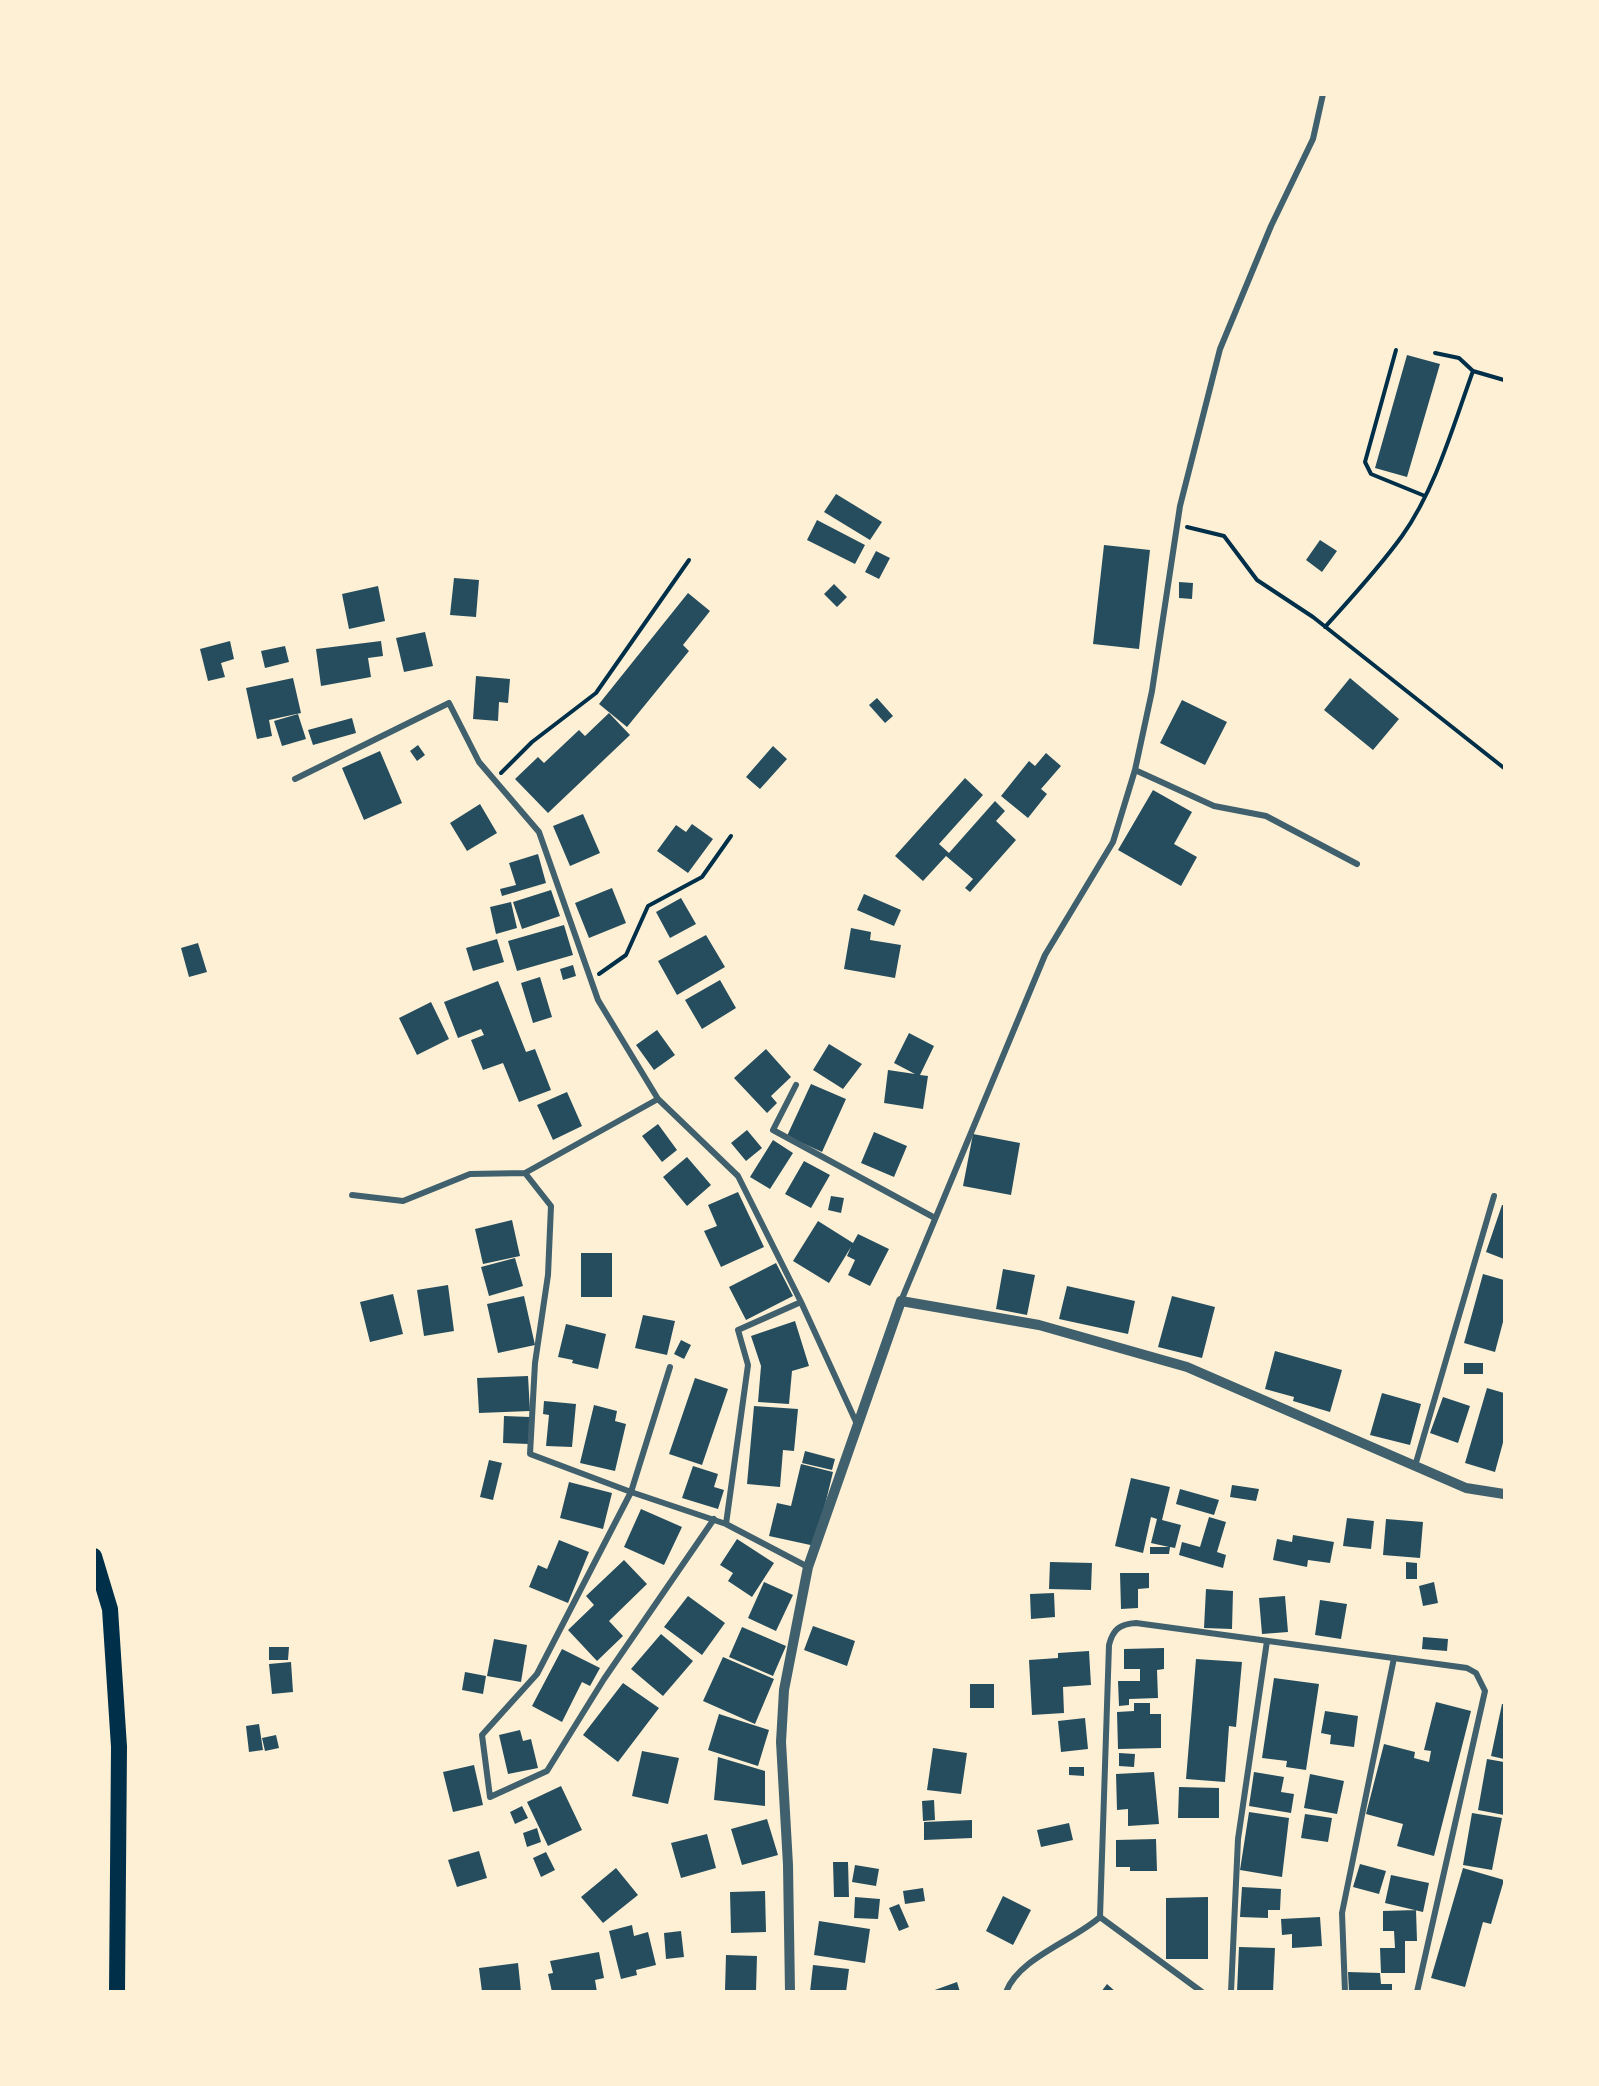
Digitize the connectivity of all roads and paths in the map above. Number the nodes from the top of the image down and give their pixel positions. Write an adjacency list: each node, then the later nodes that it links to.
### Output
1 (1323, 94): 7 (street)
2 (1396, 350): 6 (path)
3 (1435, 353): 4 (path)
4 (1473, 371): 5 (path); 6 (path)
5 (1504, 380)
6 (1425, 496): 9 (path)
7 (1177, 526): 9 (path); 11 (street)
8 (689, 560): 13 (path)
9 (1325, 627): 10 (path)
10 (1504, 768)
11 (1135, 770): 15 (street); 22 (street)
12 (295, 779): 13 (street)
13 (495, 780): 16 (street)
14 (731, 836): 16 (path)
15 (1357, 864)
16 (591, 980): 18 (street)
17 (796, 1085): 22 (street)
18 (658, 1099): 19 (street); 24 (street)
19 (525, 1173): 20 (street); 28 (street)
20 (352, 1195)
21 (1494, 1196): 27 (street)
22 (935, 1218): 23 (street)
23 (901, 1301): 26 (street); 27 (street)
24 (801, 1302): 26 (street); 31 (street)
25 (670, 1367): 28 (street)
26 (857, 1424): 33 (street)
27 (1415, 1466): 29 (street)
28 (631, 1492): 30 (street); 30 (street)
29 (1504, 1494)
30 (714, 1519): 31 (street)
31 (726, 1524): 33 (street)
32 (94, 1556): 37 (highway)
33 (808, 1567): 38 (street)
34 (1267, 1641): 35 (street); 36 (street); 41 (street)
35 (1394, 1658): 42 (street); 43 (street)
36 (1100, 1917): 39 (street); 40 (street)
37 (117, 1992)
38 (790, 1992)
39 (1006, 1992)
40 (1202, 1992)
41 (1231, 1992)
42 (1345, 1992)
43 (1417, 1992)

